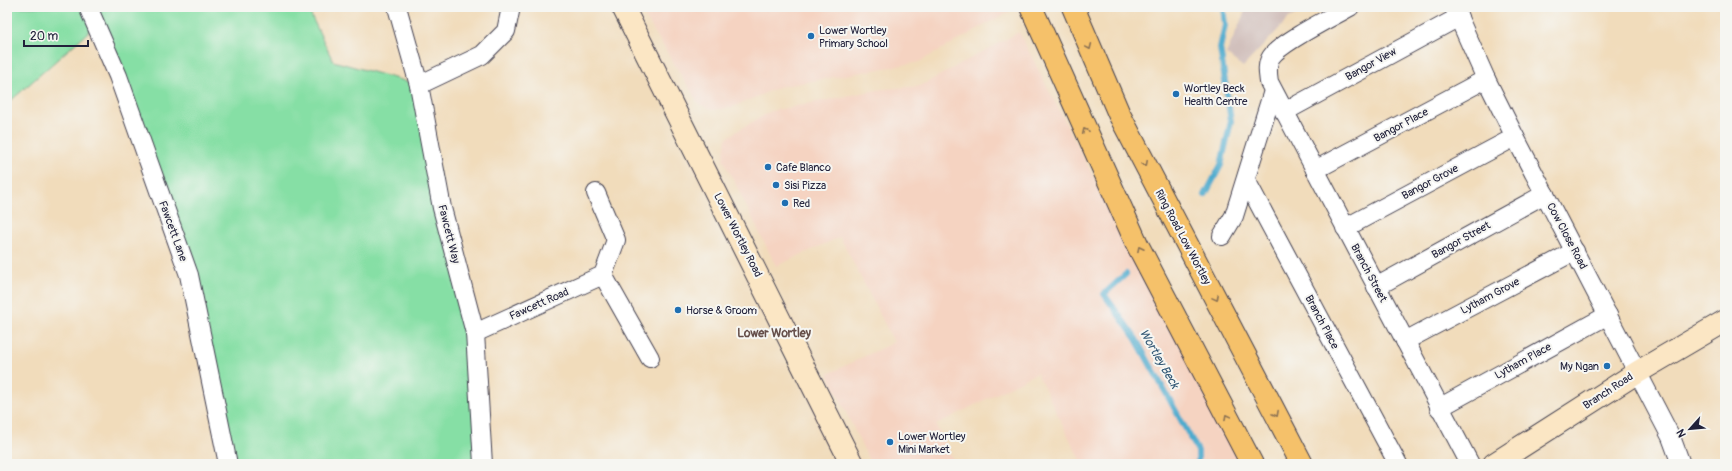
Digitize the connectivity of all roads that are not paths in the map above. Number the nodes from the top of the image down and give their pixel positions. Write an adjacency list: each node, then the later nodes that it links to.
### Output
1 (88, 7): 30 (street, Fawcett Lane)
2 (397, 7): 10 (street, Fawcett Way)
3 (511, 7): 10 (street)
4 (623, 7): 32 (street, Lower Wortley Road)
5 (1031, 7): 33 (highway, one-way to 5)
6 (1073, 7): 34 (highway, Ring Road Low Wortley, one-way to 34)
7 (1350, 7): 11 (street)
8 (1456, 12): 9 (street, Cow Close Road); 12 (street, Bangor View)
9 (1486, 79): 13 (street, Cow Close Road); 14 (street, Bangor Place)
10 (419, 85): 25 (street, Fawcett Way)
11 (1271, 87): 12 (street, Branch Street); 15 (street)
12 (1284, 112): 14 (street, Branch Street)
13 (1515, 137): 17 (street, Cow Close Road); 18 (street, Bangor Grove)
14 (1315, 170): 18 (street, Branch Street)
15 (1246, 180): 19 (street); 35 (street, Branch Place)
16 (596, 193): 21 (street)
17 (1545, 194): 20 (street, Cow Close Road); 22 (street, Bangor Street)
18 (1345, 228): 22 (street, Branch Street)
19 (1222, 236)
20 (1575, 251): 23 (street, Cow Close Road); 26 (street, Lytham Grove)
21 (603, 276): 25 (street, Fawcett Road); 27 (street)
22 (1376, 286): 26 (street, Branch Street)
23 (1608, 315): 28 (street, Cow Close Road); 29 (street, Lytham Place)
24 (1725, 321): 28 (street, Branch Road)
25 (475, 333): 31 (street, Fawcett Way)
26 (1405, 341): 29 (street, Branch Street)
27 (650, 358)
28 (1638, 372): 37 (street, Branch Road); 38 (street, Cow Close Road)
29 (1439, 408): 36 (street, Branch Street)
30 (228, 464)
31 (483, 464)
32 (852, 464)
33 (1252, 464)
34 (1302, 464)
35 (1398, 464)
36 (1470, 464)
37 (1494, 464)
38 (1681, 464)

